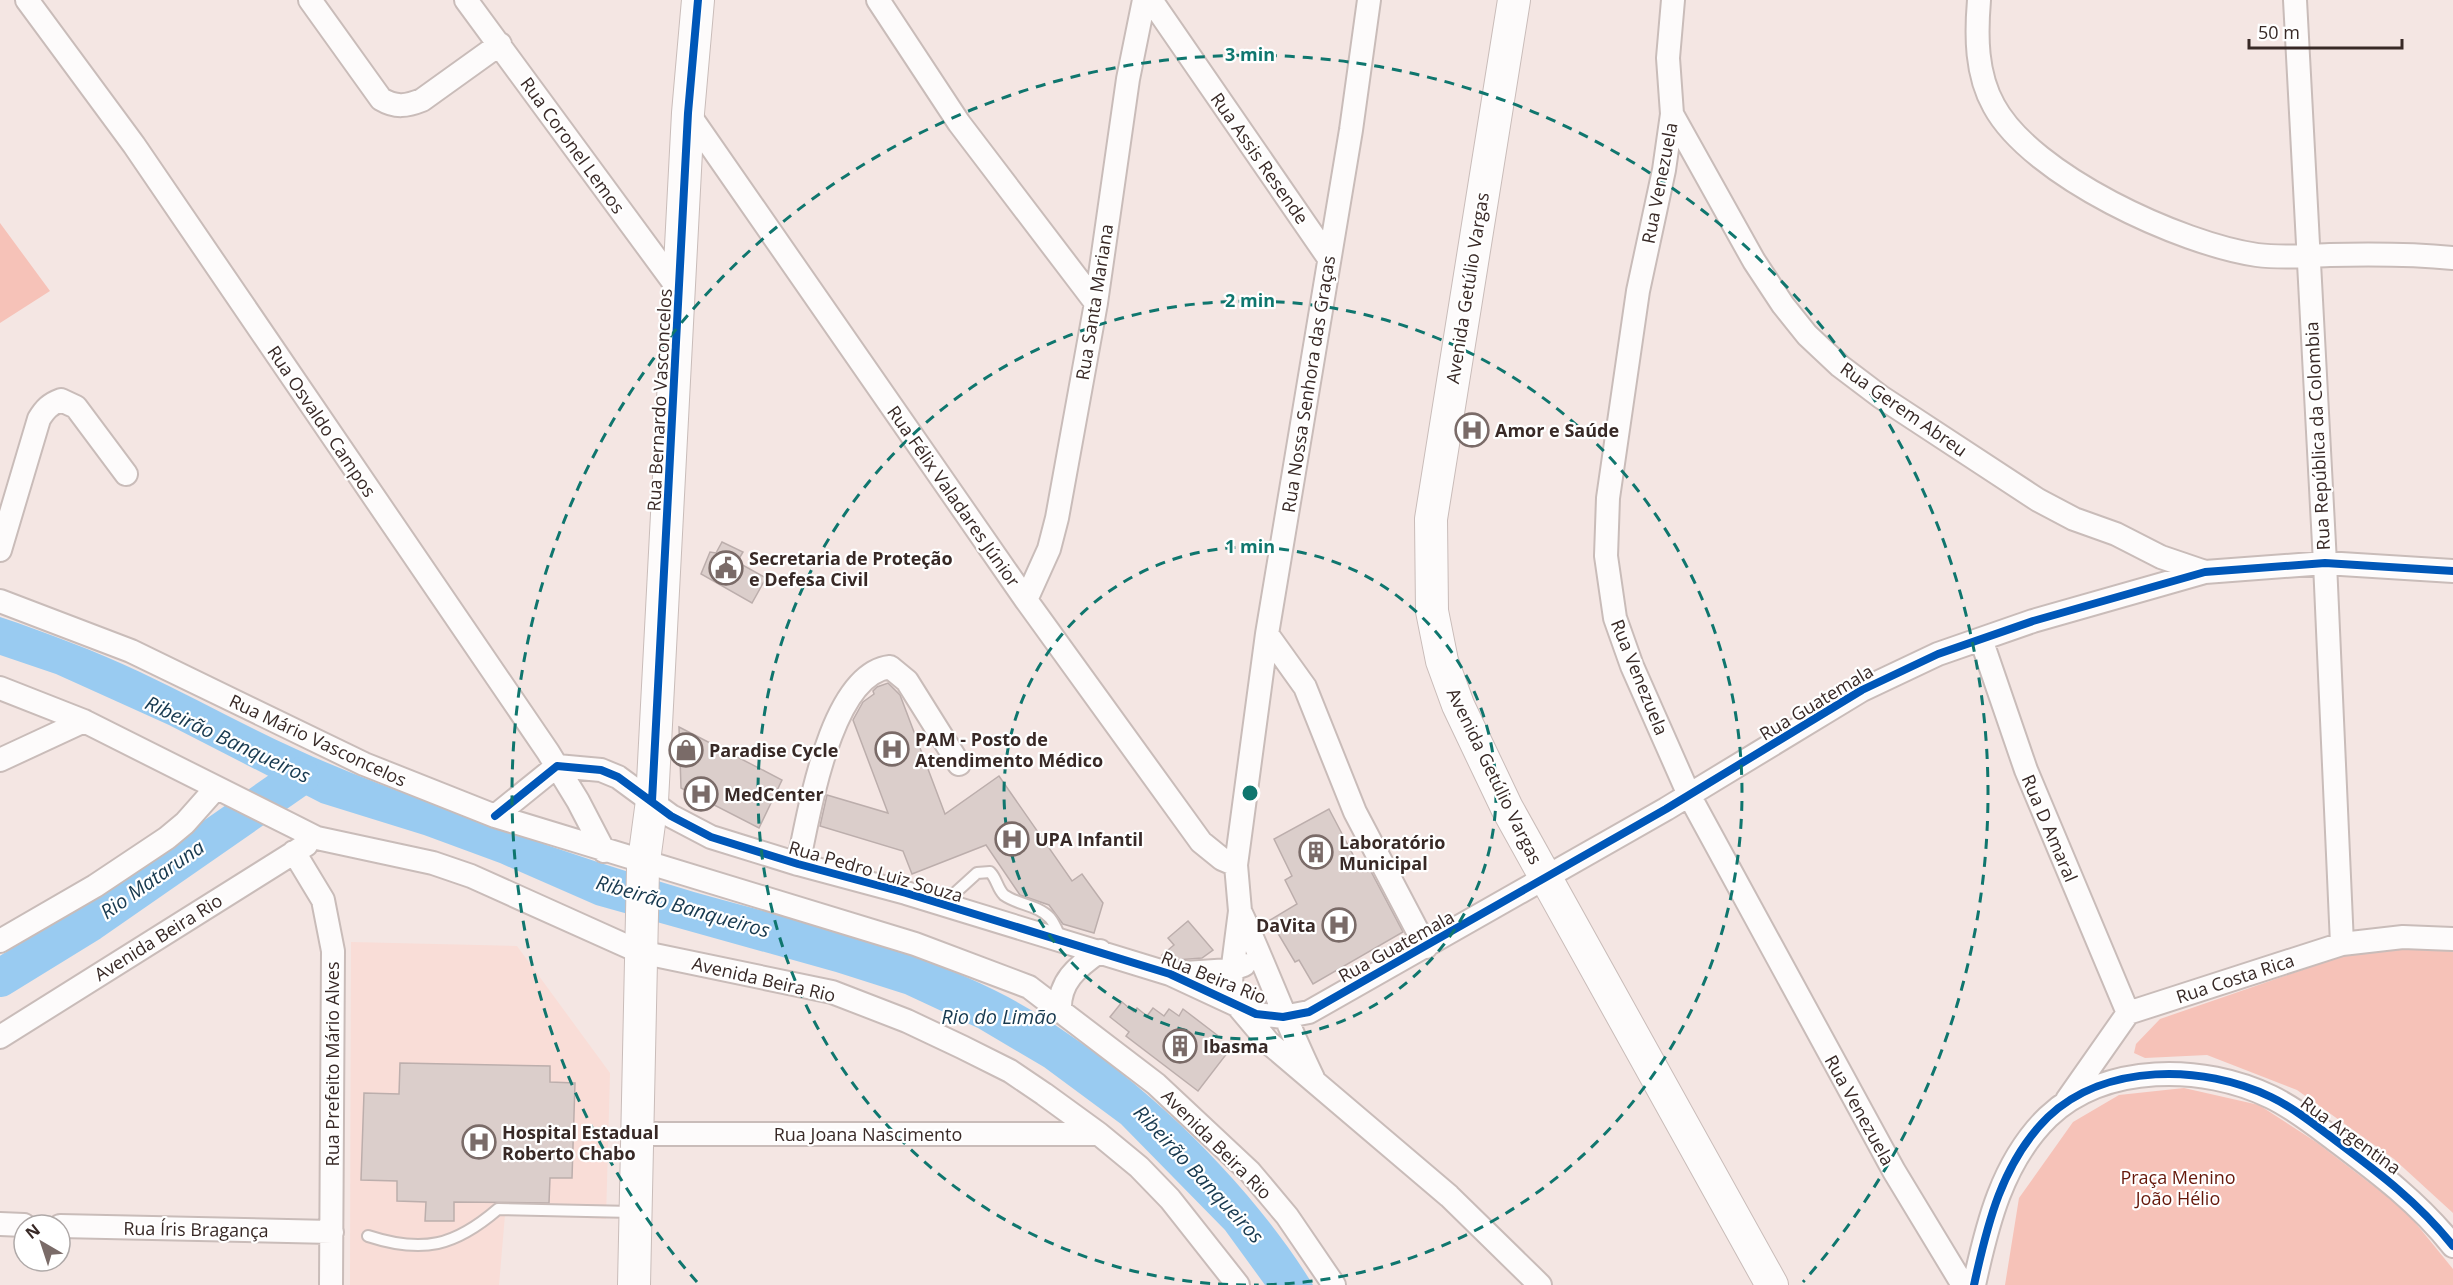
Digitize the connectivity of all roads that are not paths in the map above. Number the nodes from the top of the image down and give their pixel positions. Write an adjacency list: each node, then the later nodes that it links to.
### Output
1 (27, 0): 34 (street, Rua Osvaldo Campos)
2 (310, 0): 13 (street)
3 (466, 0): 13 (street, Rua Coronel Lemos)
4 (698, 0): 14 (main road, Rua Bernardo Vasconcelos)
5 (878, 0): 20 (street)
6 (1144, 0): 20 (street, Rua Santa Mariana)
7 (1150, 0): 16 (street, Rua Assis Resende)
8 (1369, 0): 16 (street, Rua Nossa Senhora das Graças)
9 (1514, 0): 45 (main road, Avenida Getúlio Vargas)
10 (1673, 0): 15 (street, Rua Venezuela)
11 (1979, 0): 17 (street)
12 (2295, 0): 17 (street, Rua República da Colombia)
13 (500, 44): 19 (street, Rua Coronel Lemos)
14 (688, 113): 19 (main road, Rua Bernardo Vasconcelos); 26 (street, Rua Félix Valadares Júnior)
15 (1672, 114): 25 (street, Rua Gerem Abreu); 36 (street, Rua Venezuela)
16 (1328, 256): 28 (street, Rua Nossa Senhora das Graças)
17 (2307, 256): 18 (street); 23 (street, Rua República da Colombia)
18 (2453, 258)
19 (680, 291): 37 (main road, Rua Bernardo Vasconcelos)
20 (1096, 303): 26 (street, Rua Santa Mariana)
21 (126, 474): 22 (street)
22 (0, 550)
23 (2325, 563): 24 (street, Rua Guatemala); 25 (street, Rua Guatemala); 52 (street, Rua República da Colombia)
24 (2453, 571)
25 (2205, 572): 29 (street, Rua Guatemala)
26 (1026, 600): 44 (street, Rua Félix Valadares Júnior)
27 (0, 601): 38 (street, Rua Mário Vasconcelos)
28 (1267, 634): 44 (street, Rua Nossa Senhora das Graças); 53 (street)
29 (1981, 639): 36 (street, Rua Guatemala); 61 (street, Rua D Amaral)
30 (0, 688): 31 (street, Avenida Beira Rio)
31 (84, 721): 32 (street); 35 (street, Avenida Beira Rio)
32 (0, 760)
33 (959, 764): 43 (street)
34 (556, 766): 37 (street, Rua Pedro Luiz Souza); 38 (street); 40 (street, Rua Osvaldo Campos)
35 (222, 791): 39 (street, Avenida Beira Rio); 49 (street)
36 (1689, 795): 45 (street, Rua Guatemala); 79 (street, Rua Venezuela)
37 (652, 801): 42 (main road, Rua Bernardo Vasconcelos); 43 (street, Rua Pedro Luiz Souza)
38 (495, 816): 40 (street, Rua Mário Vasconcelos)
39 (317, 838): 41 (street, Avenida Beira Rio); 50 (street, Avenida Beira Rio)
40 (603, 851): 42 (street, Rua Mário Vasconcelos)
41 (294, 852): 63 (street, Avenida Beira Rio); 70 (street, Rua Prefeito Mário Alves)
42 (643, 864): 50 (main road, Rua Bernardo Vasconcelos); 58 (street, Avenida Beira Rio)
43 (798, 864): 46 (street, Rua Pedro Luiz Souza)
44 (1236, 865): 47 (street, Rua Nossa Senhora das Graças)
45 (1544, 878): 53 (street, Rua Guatemala); 78 (main road, Avenida Getúlio Vargas)
46 (930, 901): 51 (street, Rua Pedro Luiz Souza); 51 (lane)
47 (1240, 911): 55 (street, Rua Nossa Senhora das Graças); 57 (street, Rua Nossa Senhora das Graças)
48 (2453, 939): 52 (street, Rua Costa Rica)
49 (0, 941)
50 (640, 941): 66 (main road, Rua Bernardo Vasconcelos); 67 (street, Avenida Beira Rio)
51 (1063, 942): 54 (street, Rua Pedro Luiz Souza); 58 (street)
52 (2342, 944): 61 (street, Rua Costa Rica)
53 (1426, 947): 62 (street, Rua Guatemala)
54 (1100, 951): 56 (street, Rua Beira Rio); 60 (street)
55 (1230, 970): 56 (street, Rua Beira Rio); 57 (street, Rua Beira Rio); 59 (street, Rua Beira Rio)
56 (1170, 974): 59 (street, Rua Beira Rio)
57 (1269, 978): 59 (street, Rua Beira Rio); 62 (street, Rua Beira Rio)
58 (1029, 987): 60 (street, Avenida Beira Rio)
59 (1238, 1005): 62 (street, Rua Beira Rio); 64 (street, Rua Beira Rio)
60 (1060, 1012): 76 (street, Avenida Beira Rio)
61 (2128, 1013): 65 (street)
62 (1283, 1017): 64 (street, Rua Beira Rio)
63 (0, 1037)
64 (1313, 1079): 77 (street, Rua Beira Rio)
65 (2064, 1103): 72 (street, Rua Argentina); 80 (street, Rua Argentina)
66 (637, 1134): 67 (street, Rua Joana Nascimento); 68 (main road, Rua Bernardo Vasconcelos)
67 (1099, 1134): 75 (street, Avenida Beira Rio)
68 (636, 1212): 71 (lane); 74 (main road, Rua Bernardo Vasconcelos)
69 (72, 1226): 70 (street, Rua Íris Bragança)
70 (332, 1232): 73 (street, Rua Prefeito Mário Alves)
71 (368, 1236)
72 (2453, 1246)
73 (332, 1285)
74 (634, 1285)
75 (1238, 1285)
76 (1334, 1285)
77 (1540, 1285)
78 (1772, 1285)
79 (1963, 1285)
80 (1974, 1285)

